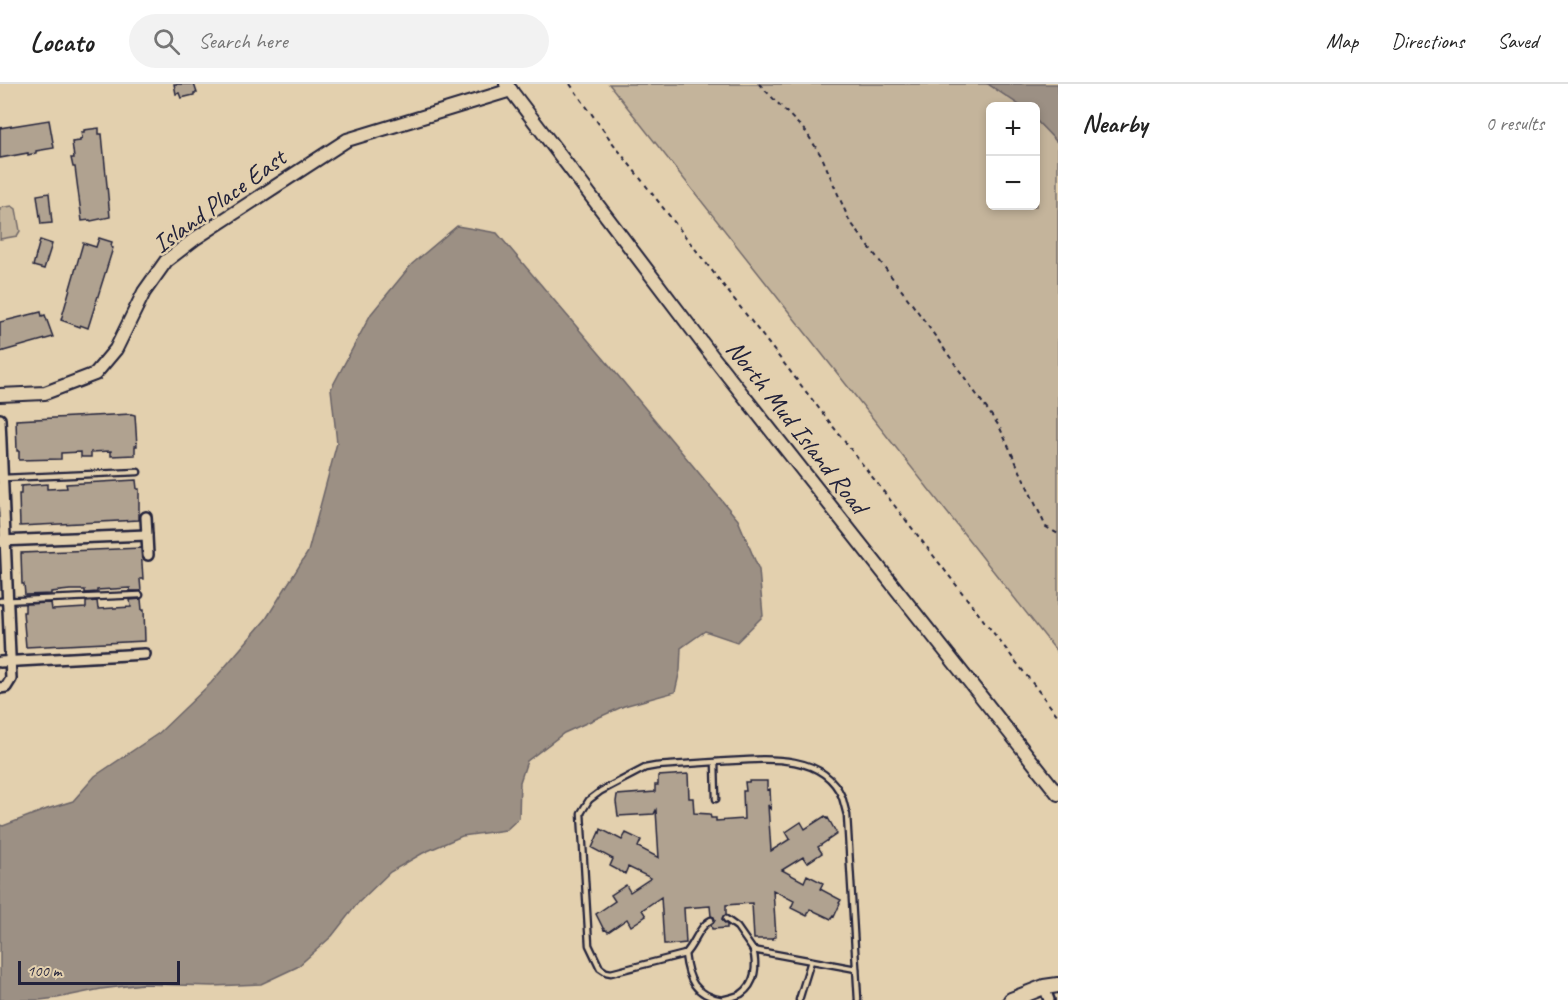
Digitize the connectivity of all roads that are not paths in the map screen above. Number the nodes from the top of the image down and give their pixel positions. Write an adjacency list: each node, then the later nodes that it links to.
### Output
1 (508, 87): 2 (street, Island Place East); 17 (street, North Mud Island Road)
2 (0, 395)
3 (0, 419): 5 (street)
4 (138, 472): 5 (lane)
5 (1, 478): 8 (street)
6 (146, 517): 7 (street)
7 (147, 534): 8 (street); 9 (street)
8 (3, 541): 11 (street)
9 (148, 555)
10 (140, 595): 11 (lane)
11 (4, 601): 13 (street)
12 (145, 654): 13 (street)
13 (10, 661): 14 (street); 15 (street)
14 (0, 662)
15 (0, 688)
16 (716, 762): 18 (lane); 22 (lane); 24 (lane)
17 (1058, 794)
18 (716, 799)
19 (726, 918): 21 (lane)
20 (711, 920): 22 (lane)
21 (753, 950): 23 (lane); 27 (lane)
22 (685, 954): 27 (lane)
23 (811, 961): 24 (lane); 28 (lane)
24 (856, 969): 29 (lane)
25 (1058, 985): 26 (main road)
26 (1046, 994): 30 (main road)
27 (722, 1000)
28 (799, 1000)
29 (858, 1000)
30 (1011, 1000)

